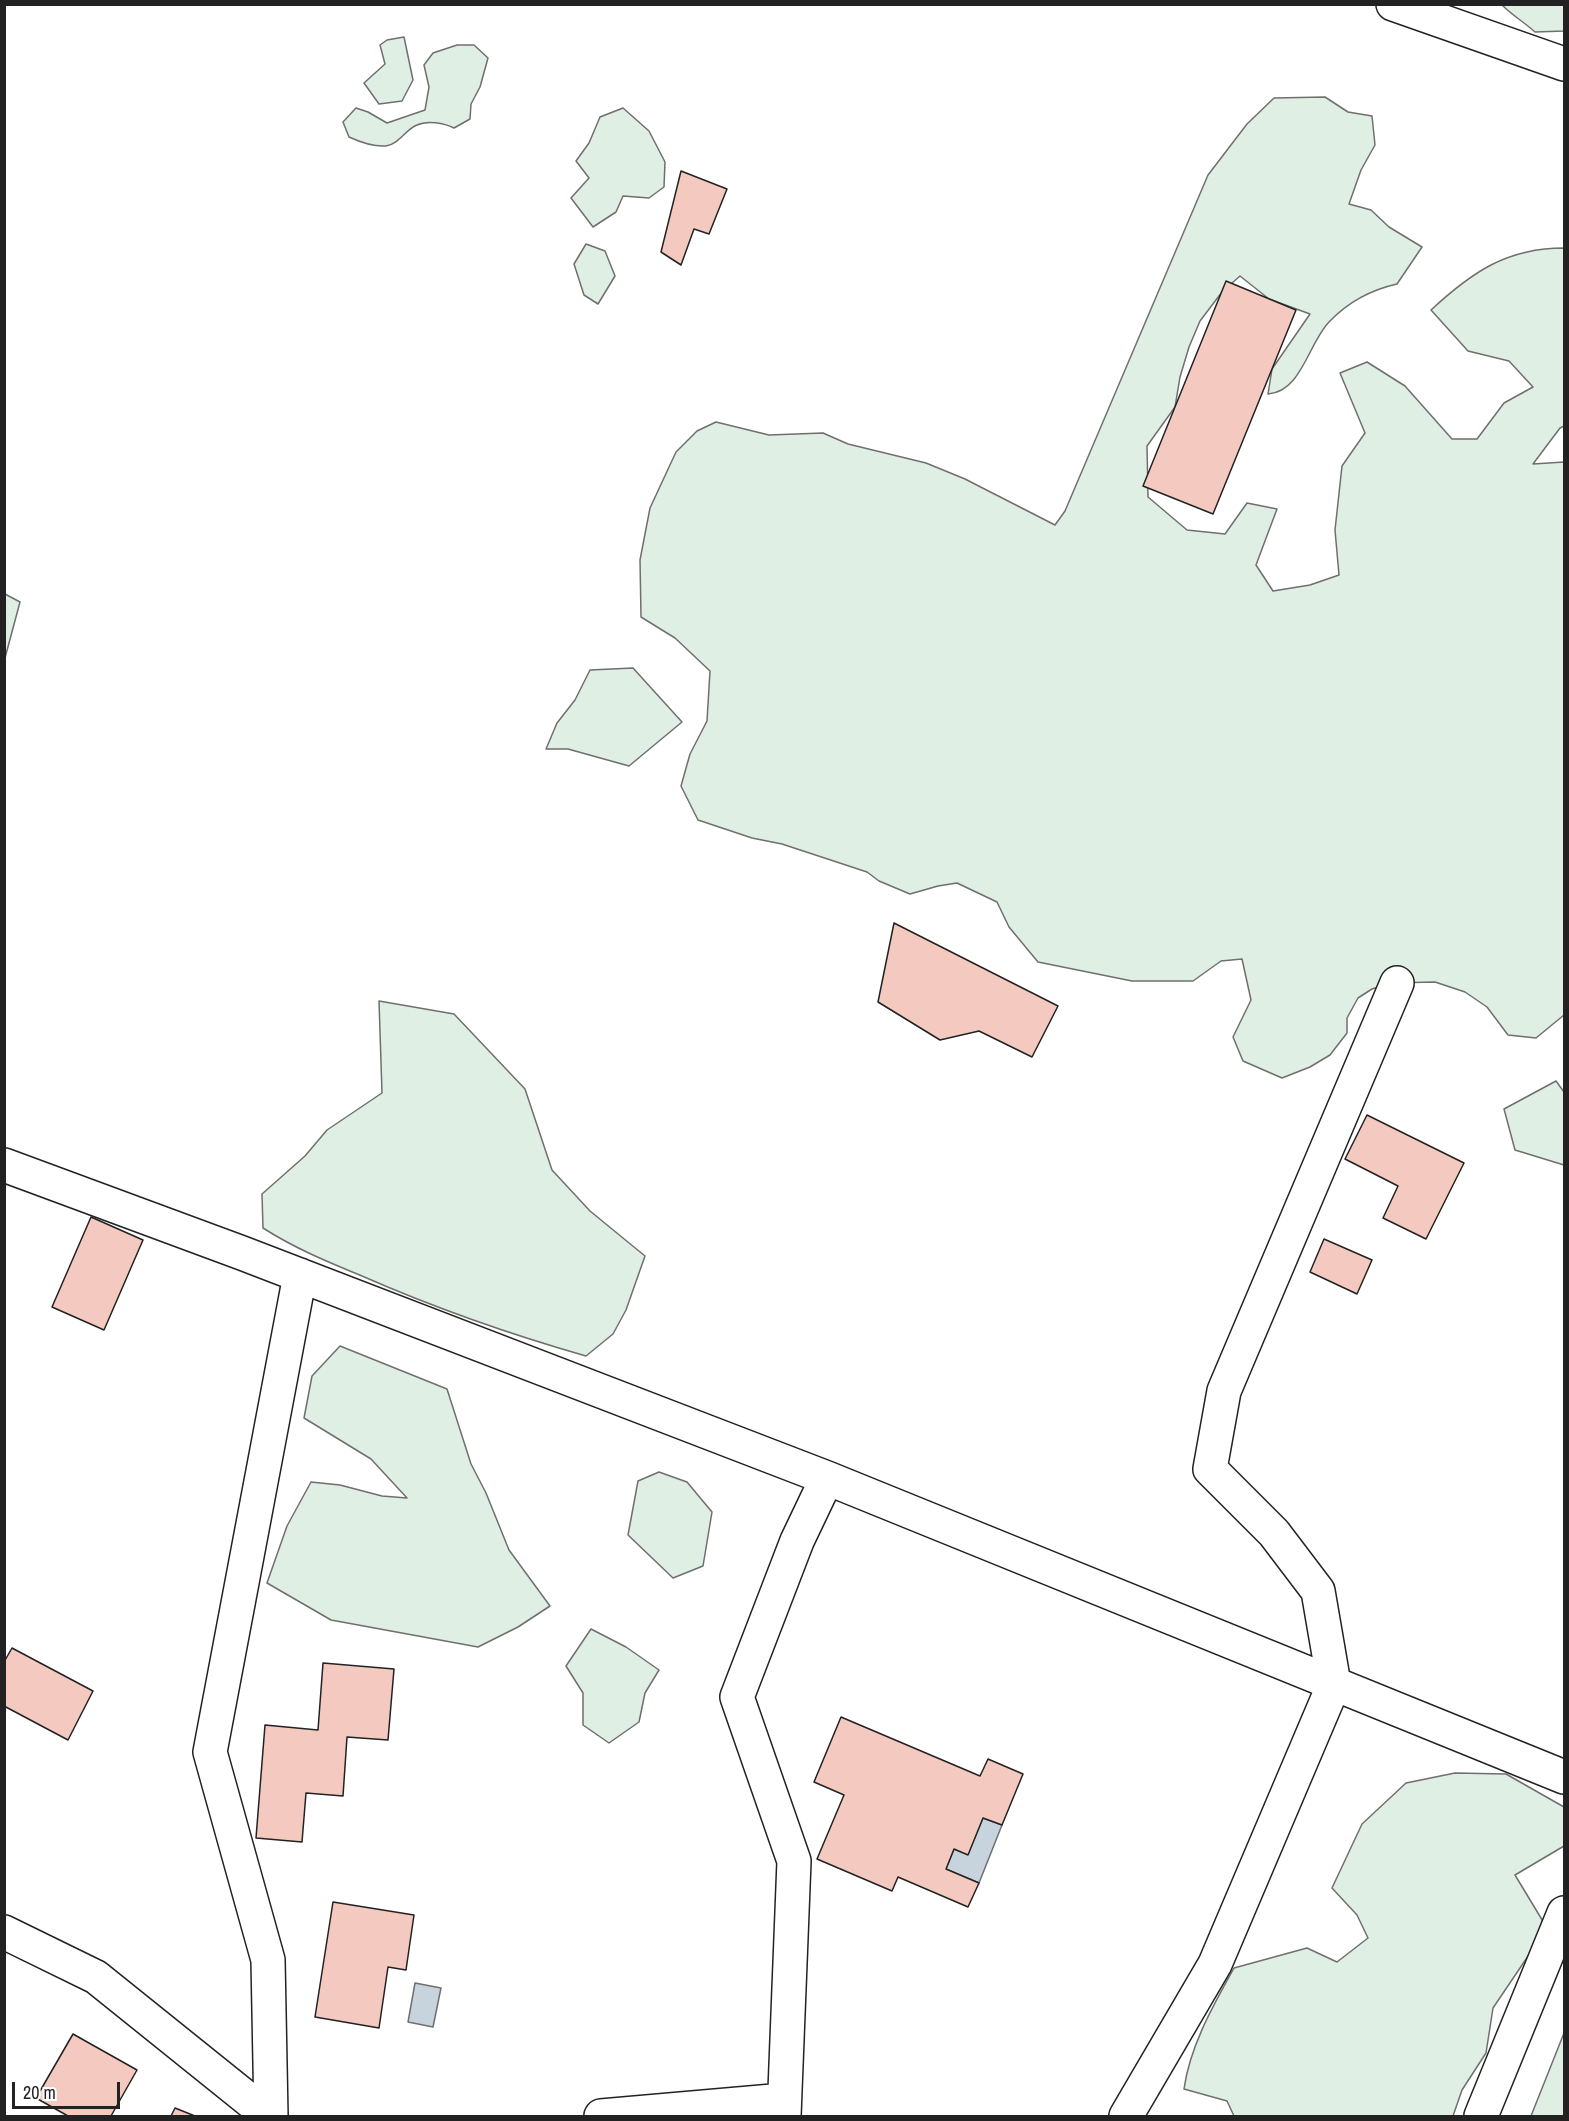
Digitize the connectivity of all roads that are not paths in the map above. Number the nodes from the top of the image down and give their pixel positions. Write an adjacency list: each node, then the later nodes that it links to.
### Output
1 (1393, 4): 2 (street)
2 (1564, 64)
3 (1397, 983): 7 (street)
4 (4, 1165): 5 (street)
5 (300, 1275): 6 (street); 12 (street)
6 (827, 1478): 7 (street); 11 (street)
7 (1334, 1684): 8 (street); 14 (street)
8 (1564, 1778)
9 (1564, 1913): 15 (street)
10 (4, 1932): 12 (street)
11 (784, 2108): 13 (street)
12 (270, 2116)
13 (601, 2116)
14 (1126, 2116)
15 (1481, 2116)

